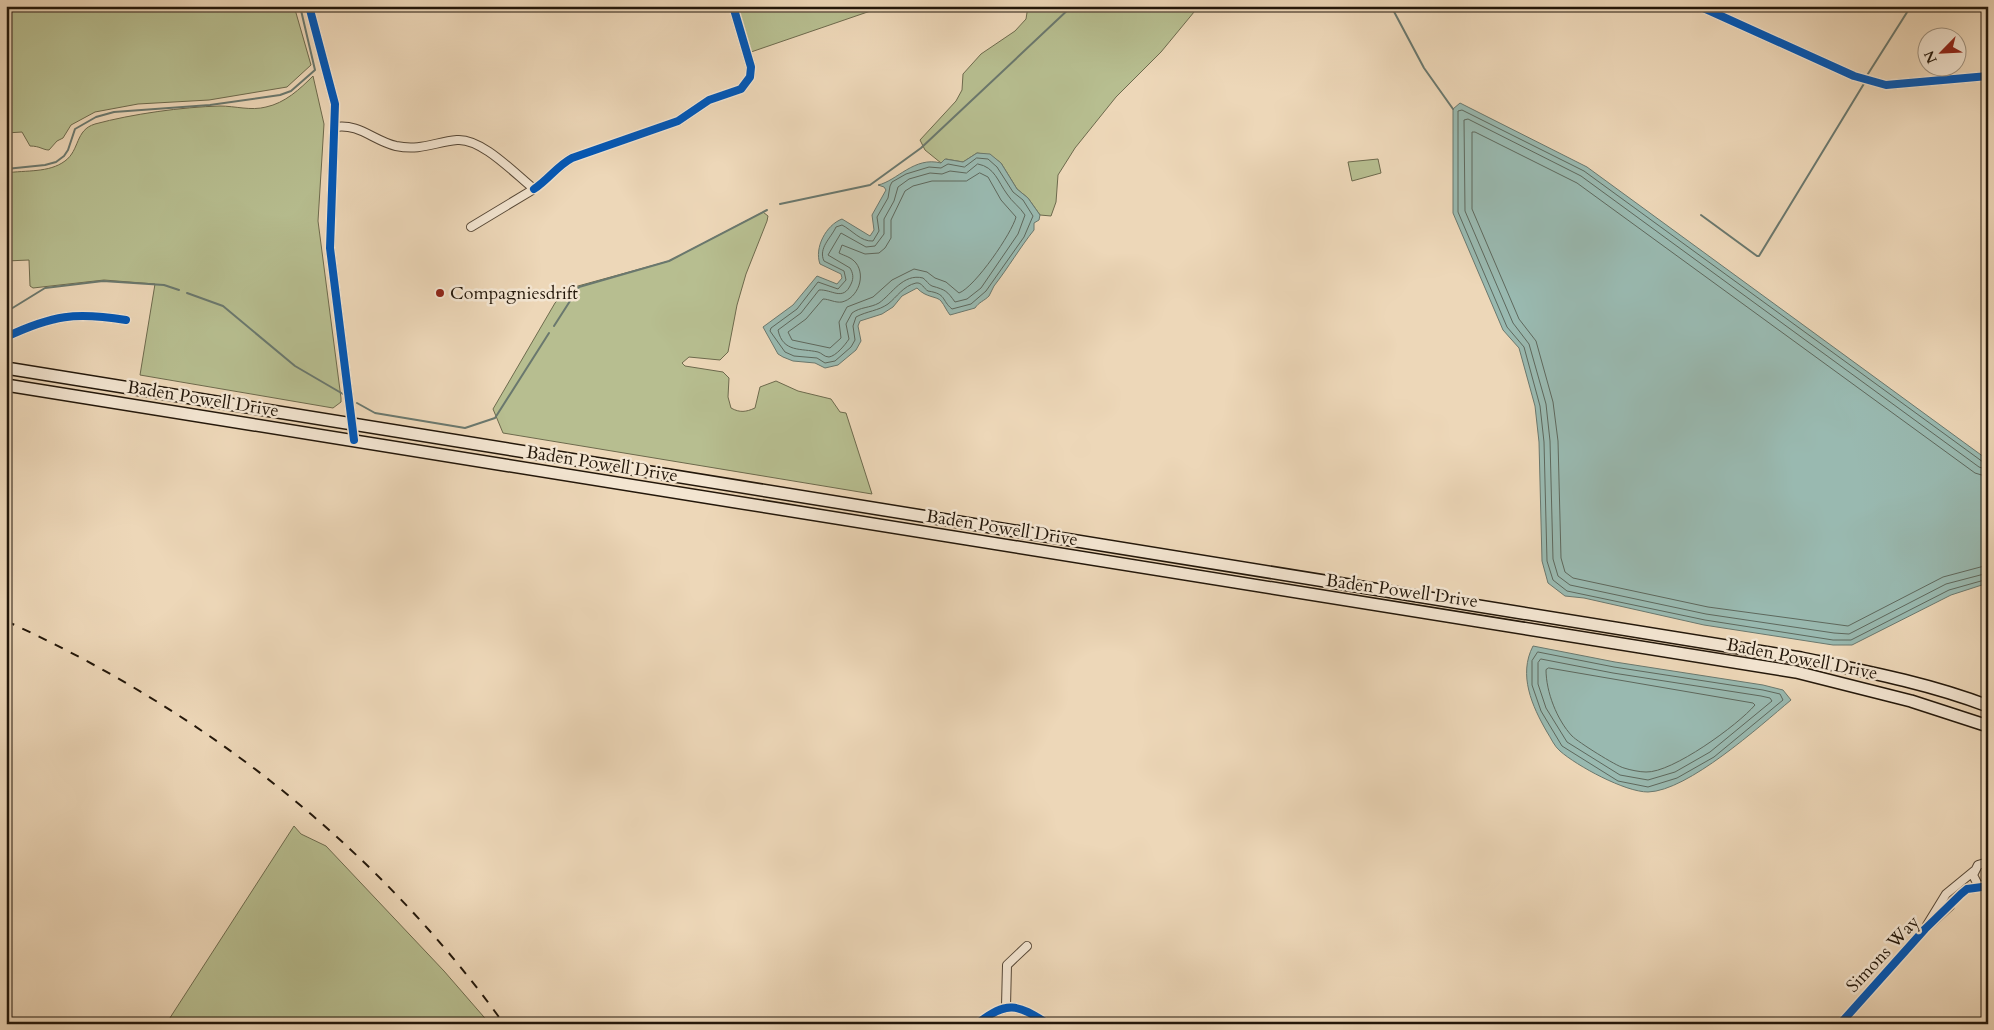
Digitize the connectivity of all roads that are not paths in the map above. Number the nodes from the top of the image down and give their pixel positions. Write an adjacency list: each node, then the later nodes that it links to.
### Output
1 (309, 6): 5 (street)
2 (733, 6): 6 (street)
3 (1699, 6): 4 (street)
4 (1988, 76)
5 (335, 127): 6 (street); 12 (street)
6 (534, 189): 7 (street)
7 (471, 227)
8 (126, 320): 9 (street)
9 (6, 337)
10 (6, 368): 12 (main road, Baden Powell Drive)
11 (6, 385): 13 (main road, Baden Powell Drive)
12 (352, 423): 13 (street); 14 (main road, Baden Powell Drive)
13 (354, 440): 15 (main road, Baden Powell Drive)
14 (1988, 706)
15 (1988, 726)
16 (1987, 861): 17 (street, Simons Way)
17 (1974, 871): 18 (street); 19 (street, Simons Way)
18 (1985, 887): 19 (street, Simons Way)
19 (1925, 929): 24 (street, Simons Way)
20 (1027, 946): 21 (street)
21 (1006, 1006): 22 (street); 23 (street)
22 (977, 1024)
23 (1048, 1024)
24 (1840, 1024)

